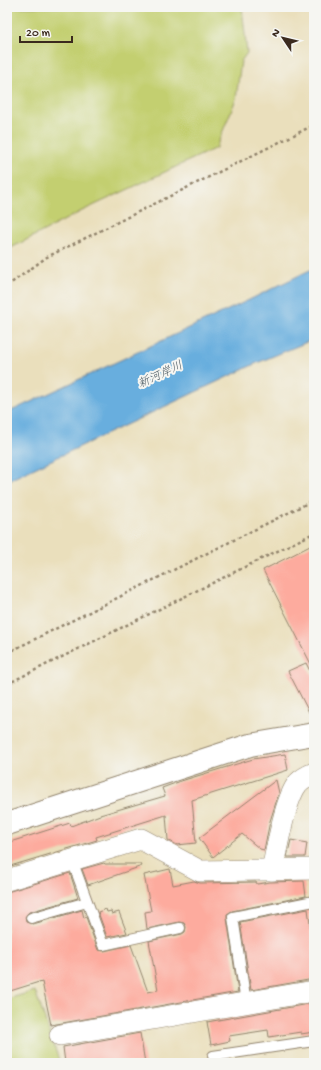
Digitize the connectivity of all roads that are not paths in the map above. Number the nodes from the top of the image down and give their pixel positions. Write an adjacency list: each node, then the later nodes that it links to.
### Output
1 (314, 734): 3 (street)
2 (314, 773): 5 (street)
3 (7, 824)
4 (72, 860): 5 (street); 7 (street); 9 (lane)
5 (272, 870): 6 (street)
6 (314, 870)
7 (7, 880)
8 (314, 901): 13 (lane)
9 (87, 902): 10 (lane); 11 (lane)
10 (32, 918)
11 (180, 928)
12 (314, 991): 13 (street)
13 (246, 1003): 14 (street)
14 (60, 1036)
15 (314, 1042): 16 (lane)
16 (212, 1056)

